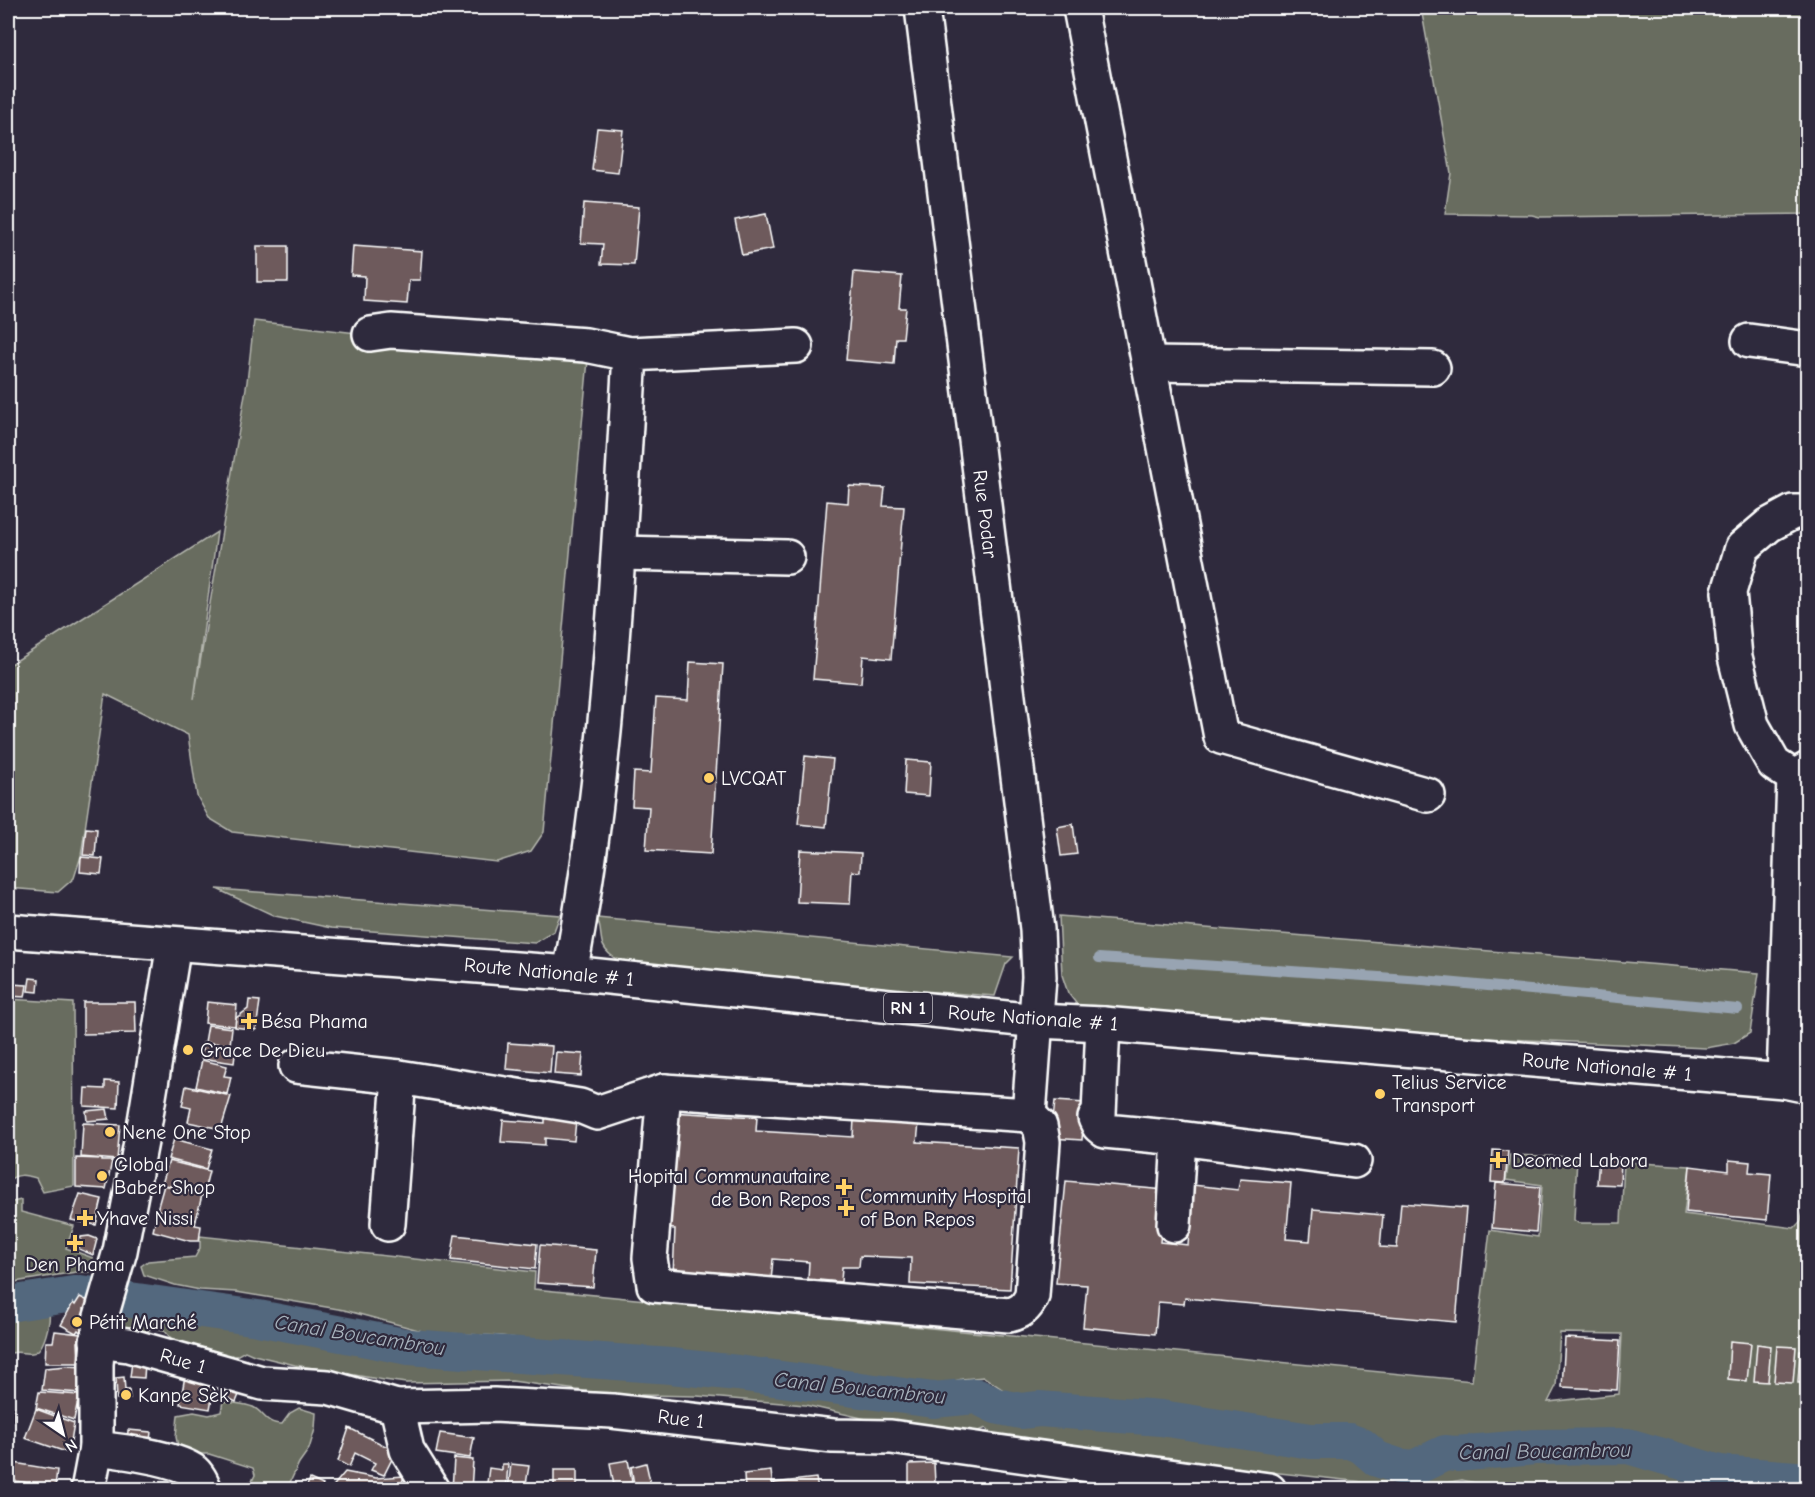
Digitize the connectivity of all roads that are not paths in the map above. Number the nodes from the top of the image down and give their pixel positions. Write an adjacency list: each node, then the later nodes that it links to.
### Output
1 (922, 8): 18 (street, Rue Podar)
2 (1080, 8): 8 (street)
3 (370, 334): 7 (street)
4 (1749, 341): 6 (street)
5 (796, 346): 7 (street)
6 (1808, 349)
7 (630, 354): 11 (street)
8 (1149, 364): 9 (street); 14 (street)
9 (1433, 368)
10 (1808, 512): 13 (street)
11 (619, 553): 12 (street); 17 (street)
12 (786, 557)
13 (1801, 773): 22 (street)
14 (1428, 795)
15 (8, 932): 16 (street, Route Nationale # 1 / RN 1)
16 (174, 944): 17 (street, Route Nationale # 1 / RN 1); 29 (street)
17 (570, 973): 18 (street, Route Nationale # 1 / RN 1)
18 (1037, 1021): 19 (street, Route Nationale # 1 / RN 1); 24 (street, Rue Podar)
19 (1104, 1024): 22 (street, Route Nationale # 1 / RN 1); 25 (street)
20 (296, 1066): 21 (street)
21 (399, 1077): 23 (street); 27 (street)
22 (1796, 1083)
23 (664, 1091): 24 (street); 24 (street)
24 (1029, 1115)
25 (1179, 1138): 26 (street); 28 (street)
26 (1354, 1161)
27 (388, 1224)
28 (1174, 1225)
29 (99, 1331): 30 (street, Rue 1); 31 (street)
30 (397, 1407): 32 (street, Rue 1); 35 (street)
31 (96, 1448): 33 (street); 34 (street)
32 (1166, 1483): 36 (street, Rue 1)
33 (88, 1490)
34 (205, 1490)
35 (432, 1490)
36 (1269, 1490)

